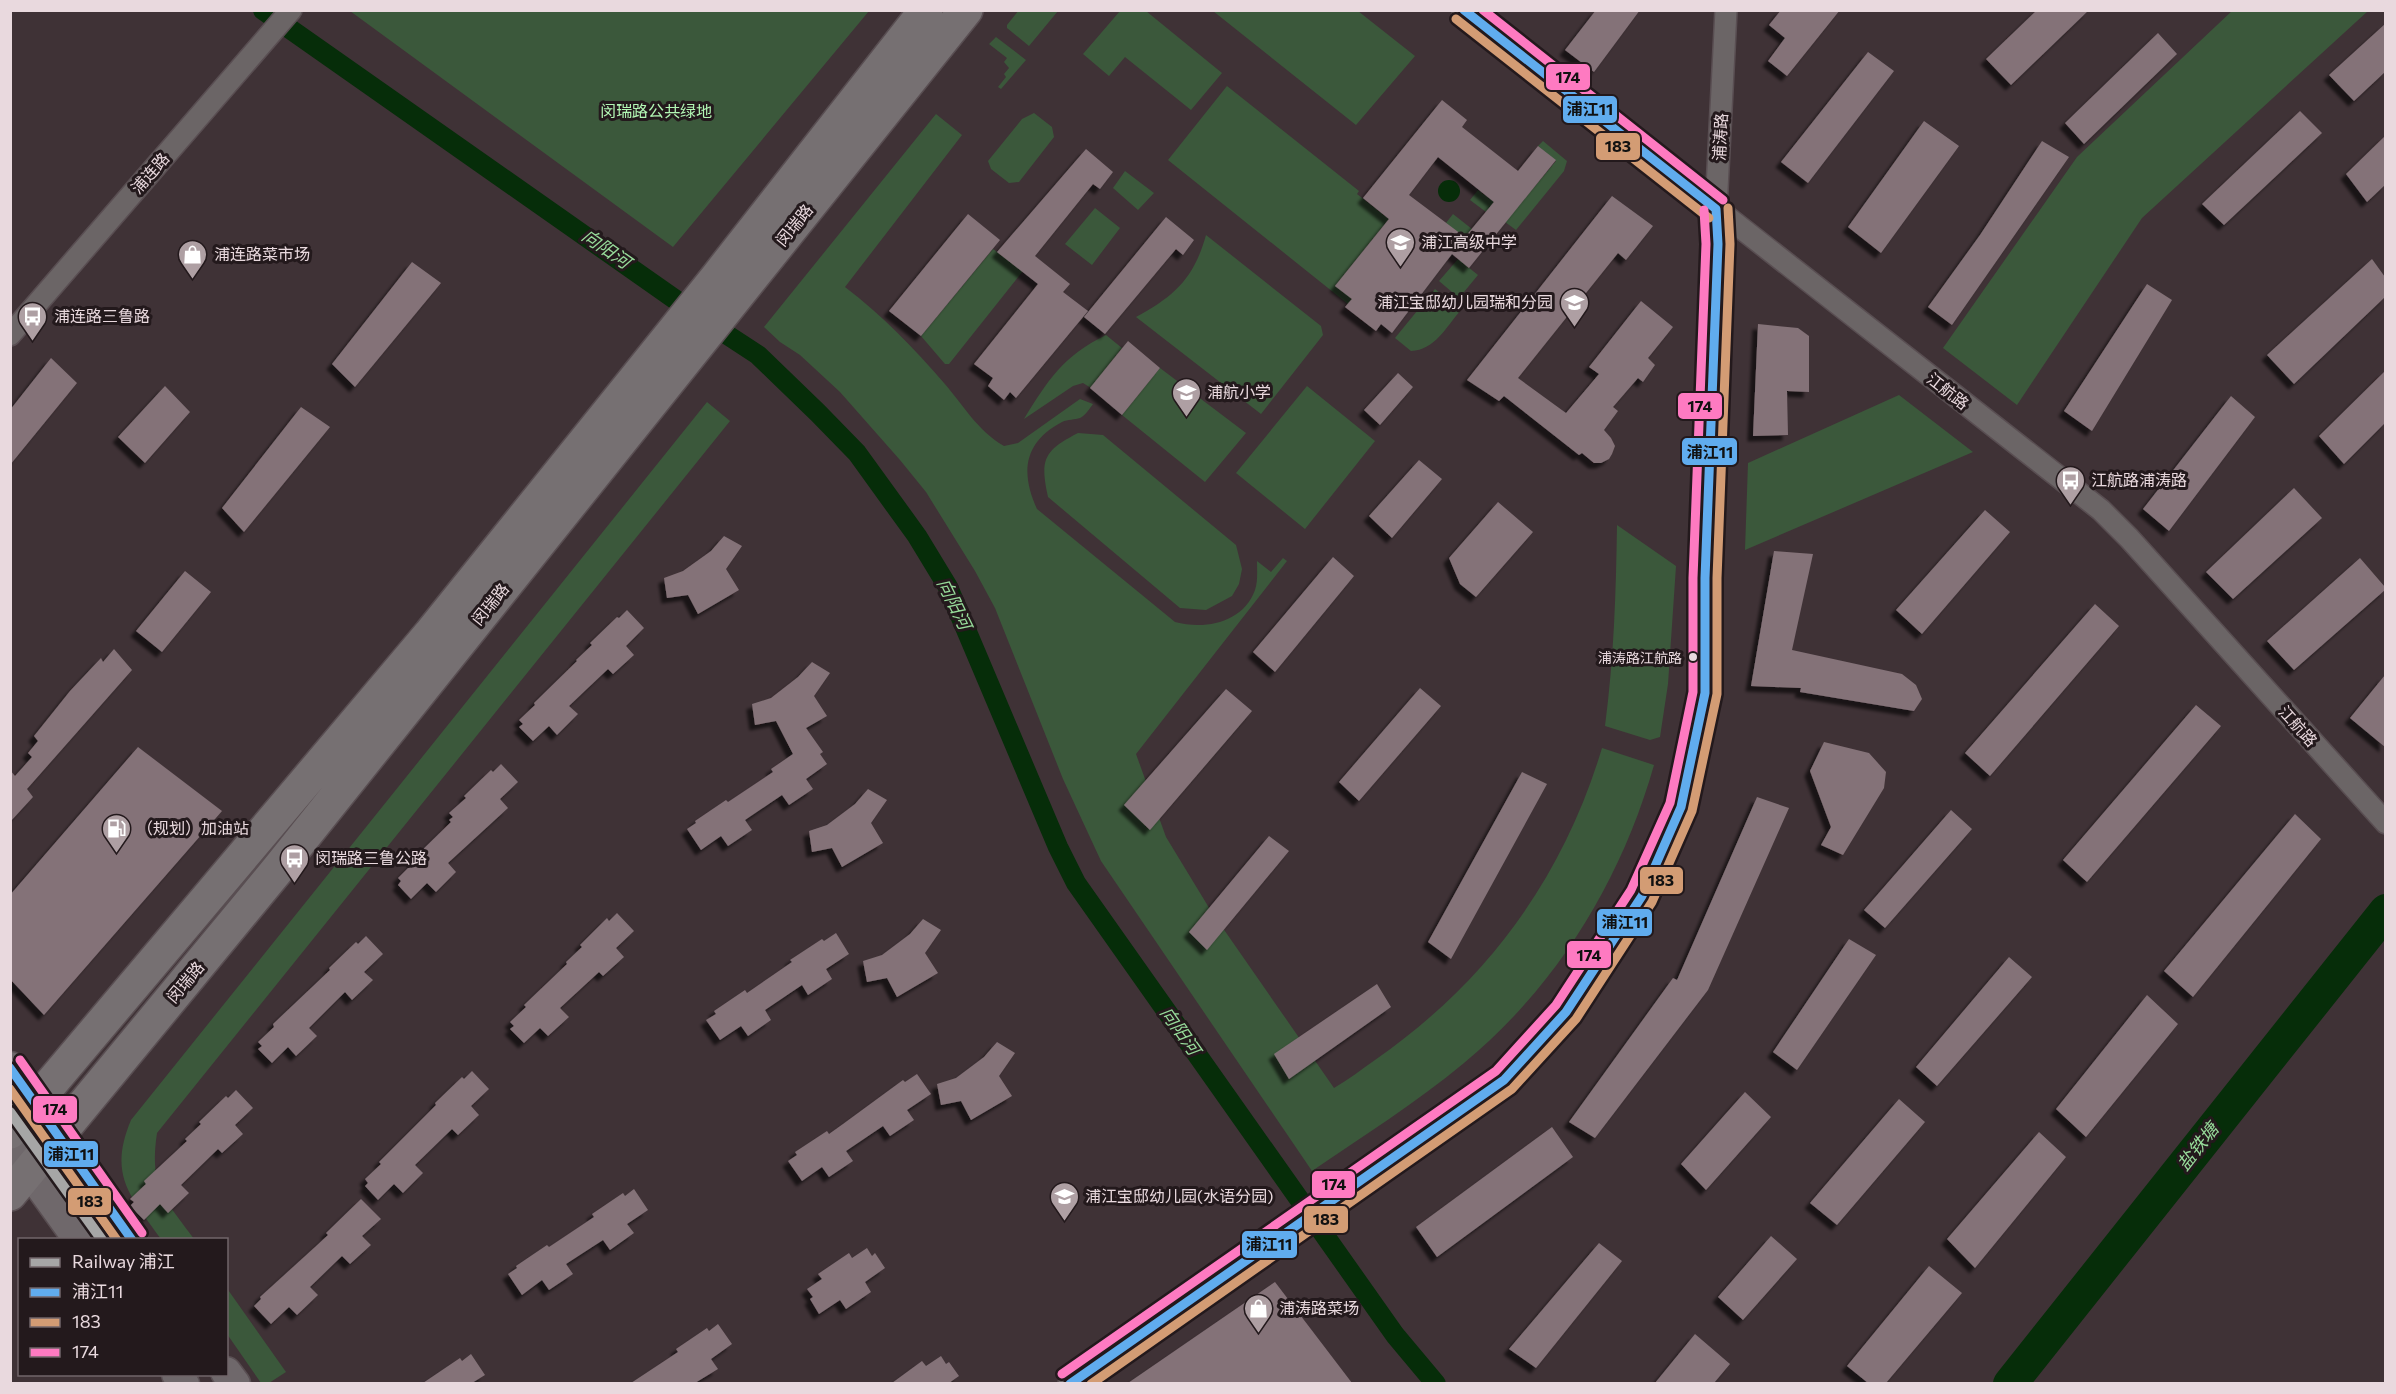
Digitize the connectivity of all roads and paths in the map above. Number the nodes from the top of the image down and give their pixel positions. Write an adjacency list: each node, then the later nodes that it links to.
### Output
1 (291, 10): 8 (street, 浦连路)
2 (926, 10): 7 (main road, 闵瑞路)
3 (966, 10): 7 (main road, 闵瑞路)
4 (1463, 10): 6 (street, 江航路)
5 (1726, 10): 6 (street, 浦涛路)
6 (1716, 209): 10 (street, 江航路); 19 (street, 浦涛路)
7 (728, 285): 9 (main road, 闵瑞路)
8 (10, 335)
9 (675, 351): 12 (main road, 闵瑞路); 14 (main road, 闵瑞路)
10 (2385, 823)
11 (10, 1066): 12 (main road)
12 (36, 1102): 13 (main road, 闵瑞路); 14 (main road)
13 (10, 1132)
14 (58, 1135): 16 (main road, 闵瑞路); 18 (main road)
15 (10, 1144): 16 (main road)
16 (20, 1183): 17 (main road)
17 (78, 1238)
18 (131, 1238)
19 (1069, 1383)

